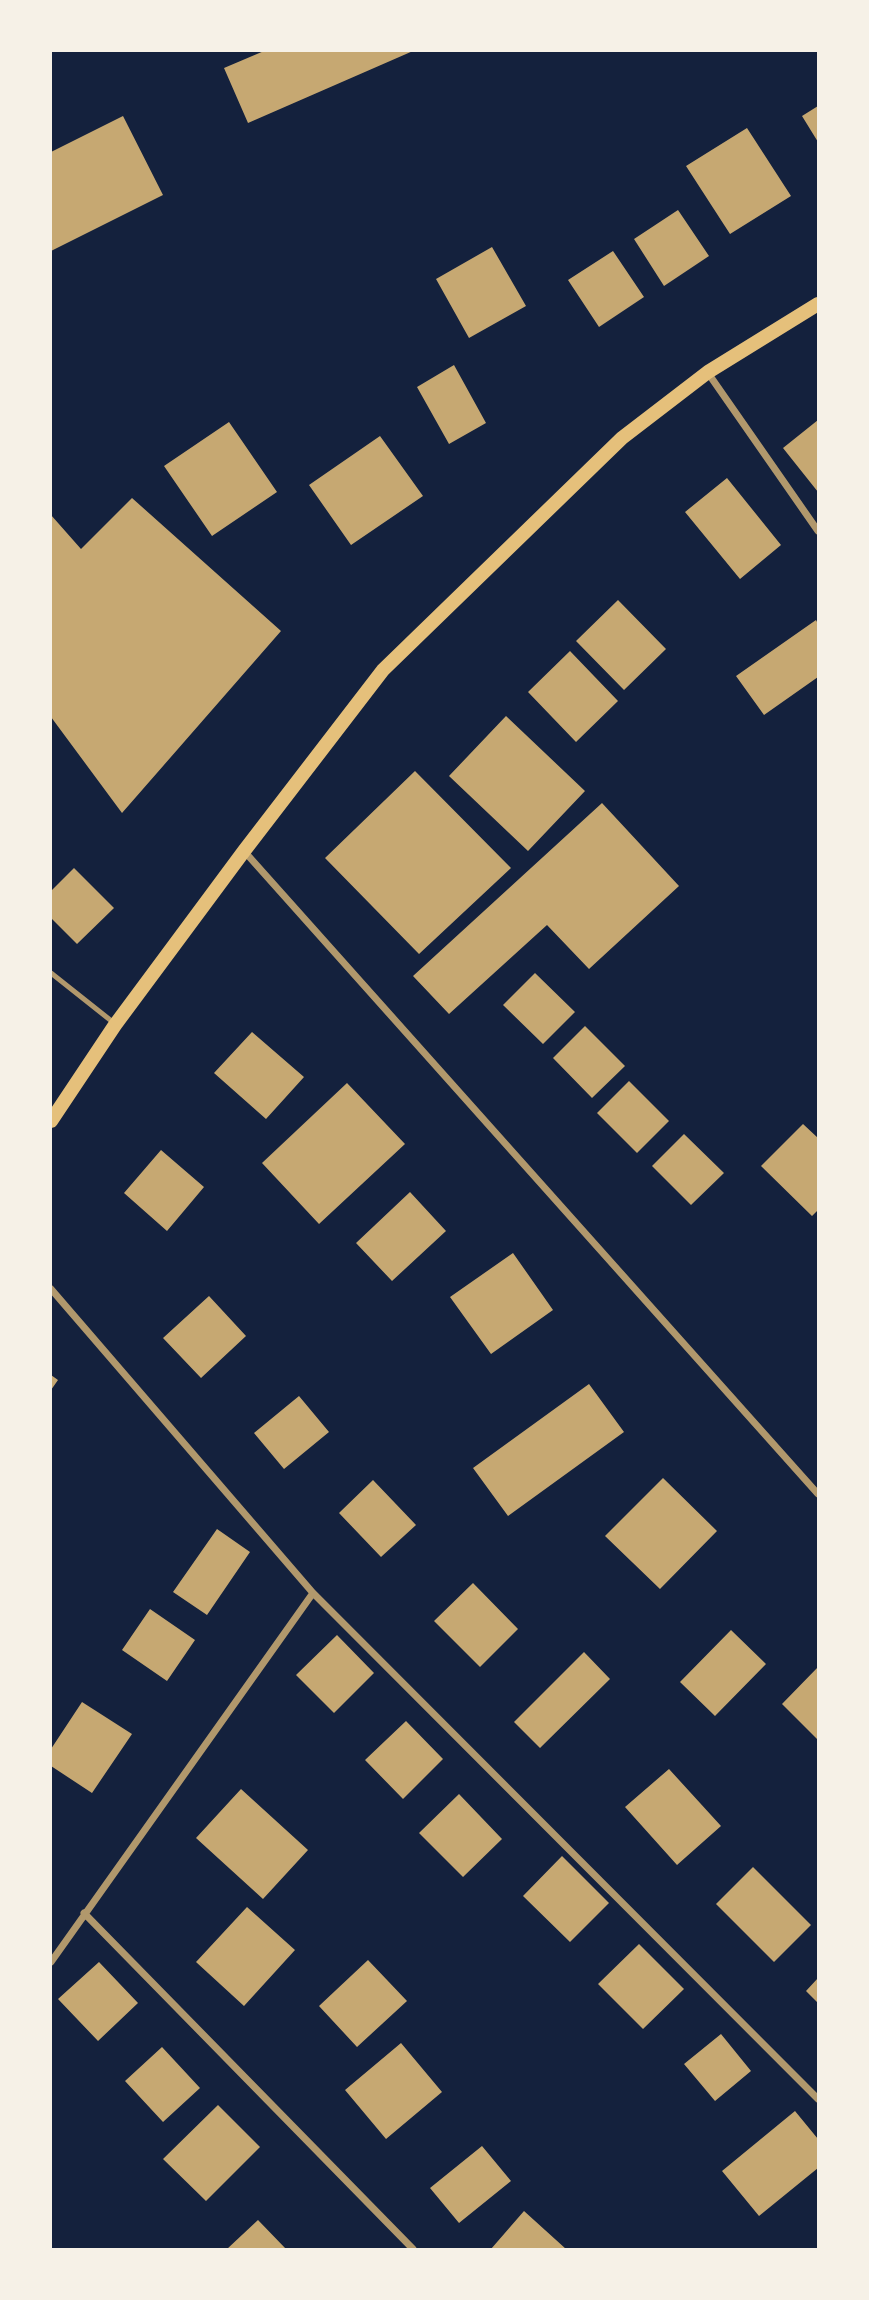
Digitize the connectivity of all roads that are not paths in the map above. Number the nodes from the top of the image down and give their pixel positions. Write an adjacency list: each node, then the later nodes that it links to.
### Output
1 (818, 304): 2 (main road)
2 (708, 372): 3 (street); 4 (main road)
3 (818, 531)
4 (244, 851): 6 (main road); 9 (street)
5 (51, 973): 6 (lane)
6 (115, 1025): 7 (main road)
7 (51, 1121)
8 (51, 1289): 10 (street)
9 (818, 1494)
10 (313, 1593): 11 (street); 13 (street)
11 (84, 1913): 12 (street); 14 (street)
12 (51, 1962)
13 (818, 2099)
14 (413, 2249)

